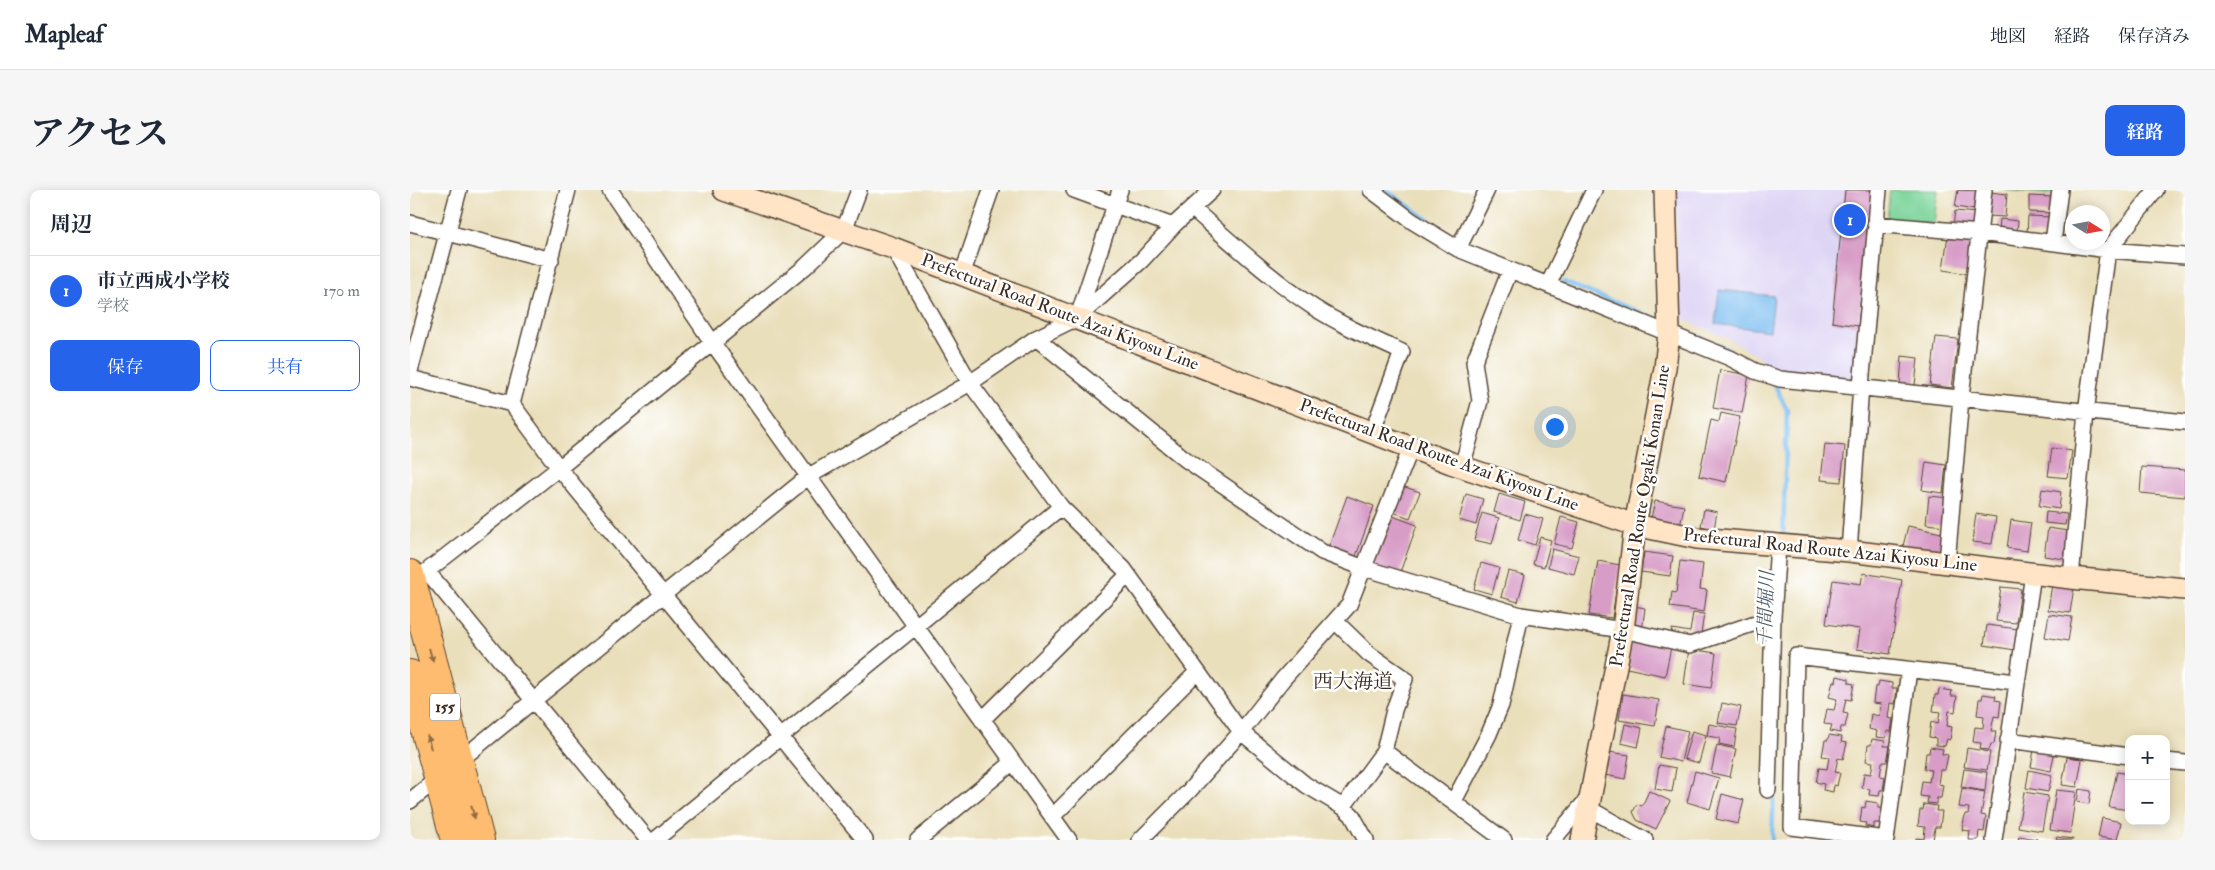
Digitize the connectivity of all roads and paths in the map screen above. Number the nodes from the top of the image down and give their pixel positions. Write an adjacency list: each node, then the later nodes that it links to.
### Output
1 (459, 190): 24 (street)
2 (568, 190): 33 (street)
3 (610, 190): 40 (street)
4 (724, 190): 23 (main road, Prefectural Road Route Azai Kiyosu Line)
5 (858, 190): 23 (street)
6 (991, 190): 35 (street)
7 (1074, 190): 18 (street)
8 (1120, 190): 18 (street)
9 (1212, 190): 19 (street)
10 (1371, 190): 30 (street)
11 (1487, 190): 30 (street)
12 (1594, 190): 36 (street)
13 (1665, 190): 38 (main road, Prefectural Road Route Ogaki Konan Line)
14 (1879, 190): 21 (street)
15 (1984, 190): 25 (street)
16 (2060, 190): 26 (street)
17 (2156, 190): 29 (street)
18 (1115, 205): 22 (street); 37 (street)
19 (1194, 209): 22 (street); 49 (street)
20 (410, 223): 24 (street)
21 (1875, 224): 25 (street); 44 (street)
22 (1173, 226): 37 (street)
23 (844, 230): 28 (main road, Prefectural Road Route Azai Kiyosu Line); 40 (street)
24 (448, 232): 33 (street); 41 (street)
25 (1980, 232): 26 (street); 45 (street)
26 (2053, 242): 27 (street)
27 (2065, 244)
28 (893, 248): 35 (main road, Prefectural Road Route Azai Kiyosu Line); 43 (street)
29 (2110, 248)
30 (1458, 249): 34 (street)
31 (2108, 250): 32 (street); 47 (street)
32 (2185, 256)
33 (551, 260): 46 (street)
34 (1510, 270): 36 (street); 51 (street)
35 (962, 275): 37 (main road, Prefectural Road Route Azai Kiyosu Line)
36 (1548, 285): 38 (street)
37 (1077, 318): 39 (street); 49 (main road, Prefectural Road Route Azai Kiyosu Line)
38 (1669, 333): 44 (street); 55 (main road, Prefectural Road Route Ogaki Konan Line)
39 (1036, 338): 43 (street); 59 (street)
40 (712, 342): 52 (street); 53 (street)
41 (410, 372)
42 (410, 378): 46 (street)
43 (970, 383): 53 (street); 54 (street)
44 (1861, 386): 45 (street); 57 (street)
45 (1961, 398): 47 (street); 58 (street)
46 (512, 404): 52 (street)
47 (2086, 412): 48 (street); 63 (street)
48 (2185, 422)
49 (1372, 433): 50 (main road, Prefectural Road Route Azai Kiyosu Line)
50 (1411, 448): 51 (main road, Prefectural Road Route Azai Kiyosu Line); 59 (street)
51 (1462, 467): 55 (main road, Prefectural Road Route Azai Kiyosu Line)
52 (559, 468): 61 (street); 65 (street)
53 (808, 476): 65 (street); 69 (street)
54 (1061, 507): 62 (street); 69 (street)
55 (1635, 525): 56 (main road, Prefectural Road Route Azai Kiyosu Line); 70 (main road, Prefectural Road Route Ogaki Konan Line)
56 (1783, 545): 57 (main road, Prefectural Road Route Azai Kiyosu Line); 67 (street)
57 (1849, 552): 58 (main road, Prefectural Road Route Azai Kiyosu Line)
58 (1947, 563): 60 (main road, Prefectural Road Route Azai Kiyosu Line)
59 (1364, 568): 66 (street); 68 (street)
60 (2033, 574): 63 (main road, Prefectural Road Route Azai Kiyosu Line); 74 (street)
61 (416, 575): 75 (street); 85 (highway, 155, one-way to 85)
62 (1128, 575): 72 (street); 76 (street)
63 (2071, 578): 64 (main road, Prefectural Road Route Azai Kiyosu Line)
64 (2185, 589)
65 (665, 594): 75 (street); 78 (street)
66 (1521, 615): 70 (street); 88 (street)
67 (1773, 617): 70 (street); 86 (street)
68 (1335, 620): 77 (street); 80 (street)
69 (915, 627): 76 (street); 78 (street)
70 (1623, 630): 89 (main road, Prefectural Road Route Ogaki Konan Line)
71 (1909, 670): 74 (street); 92 (street); 106 (street)
72 (1197, 672): 77 (street); 91 (street)
73 (410, 674): 85 (highway, 155, one-way to 73)
74 (2016, 682): 79 (street)
75 (535, 700): 85 (street); 95 (street)
76 (982, 720): 83 (street)
77 (1241, 732): 90 (street); 100 (street)
78 (780, 737): 96 (street); 97 (street)
79 (2008, 740): 81 (street); 107 (street)
80 (1384, 751): 88 (street); 90 (street)
81 (2125, 755)
82 (2170, 761): 84 (street)
83 (1012, 763): 91 (street); 98 (street)
84 (2185, 763)
85 (449, 769): 87 (street); 93 (highway, 155); 94 (highway, 155, one-way to 94)
86 (1768, 790)
87 (410, 800)
88 (1454, 801): 102 (street)
89 (1590, 801): 103 (street); 104 (main road, Prefectural Road Route Ogaki Konan Line); 105 (street)
90 (1343, 807): 101 (street)
91 (1052, 817): 99 (street)
92 (1866, 838): 106 (street)
93 (455, 840)
94 (480, 840)
95 (648, 840)
96 (655, 840)
97 (865, 840)
98 (918, 840)
99 (1069, 840)
100 (1140, 840)
101 (1366, 840)
102 (1504, 840)
103 (1553, 840)
104 (1582, 840)
105 (1645, 840)
106 (1886, 840)
107 (1994, 840)

